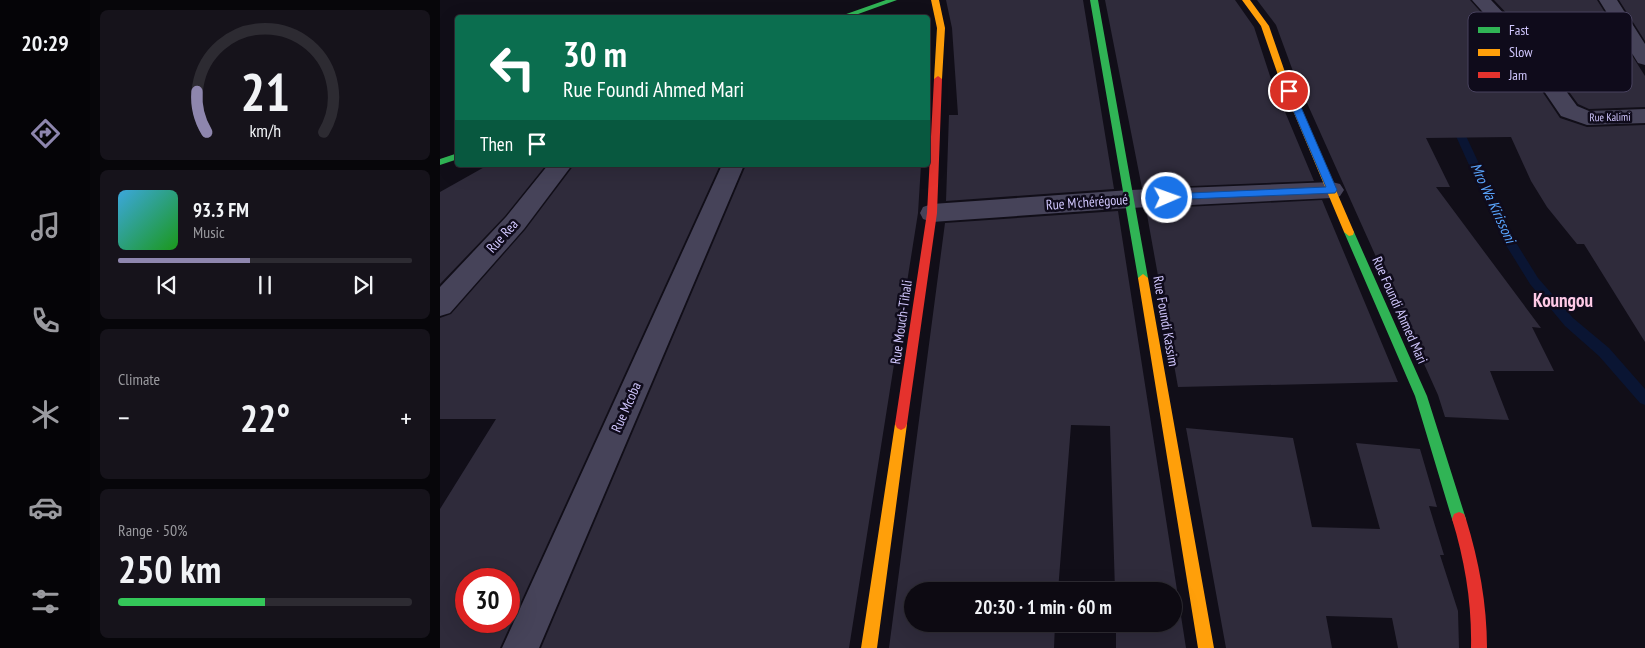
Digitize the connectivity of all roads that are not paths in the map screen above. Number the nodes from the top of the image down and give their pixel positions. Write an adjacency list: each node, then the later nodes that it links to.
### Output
1 (893, 0): 9 (street)
2 (935, 0): 20 (street, Rue Mouch-Tihali)
3 (1094, 0): 19 (street, Rue Foundi Kassim)
4 (1246, 0): 18 (street, Rue Foundi Ahmed Mari)
5 (1481, 0): 7 (street, Rue Kalimi)
6 (1608, 0): 8 (street)
7 (1492, 12)
8 (1616, 12)
9 (847, 15)
10 (1632, 38): 11 (street)
11 (1645, 59)
12 (1555, 92): 13 (street, Rue Kalimi)
13 (1645, 116)
14 (455, 157): 15 (street)
15 (440, 162)
16 (559, 167): 21 (street, Rue Rea)
17 (732, 167): 22 (street, Rue Mcoba)
18 (1332, 190): 19 (street, Rue M'chérégoué); 25 (street, Rue Foundi Ahmed Mari)
19 (1130, 199): 20 (street, Rue M'chérégoué); 24 (street, Rue Foundi Kassim)
20 (932, 213): 23 (street, Rue Mouch-Tihali)
21 (440, 306)
22 (520, 648)
23 (869, 648)
24 (1206, 648)
25 (1479, 648)

